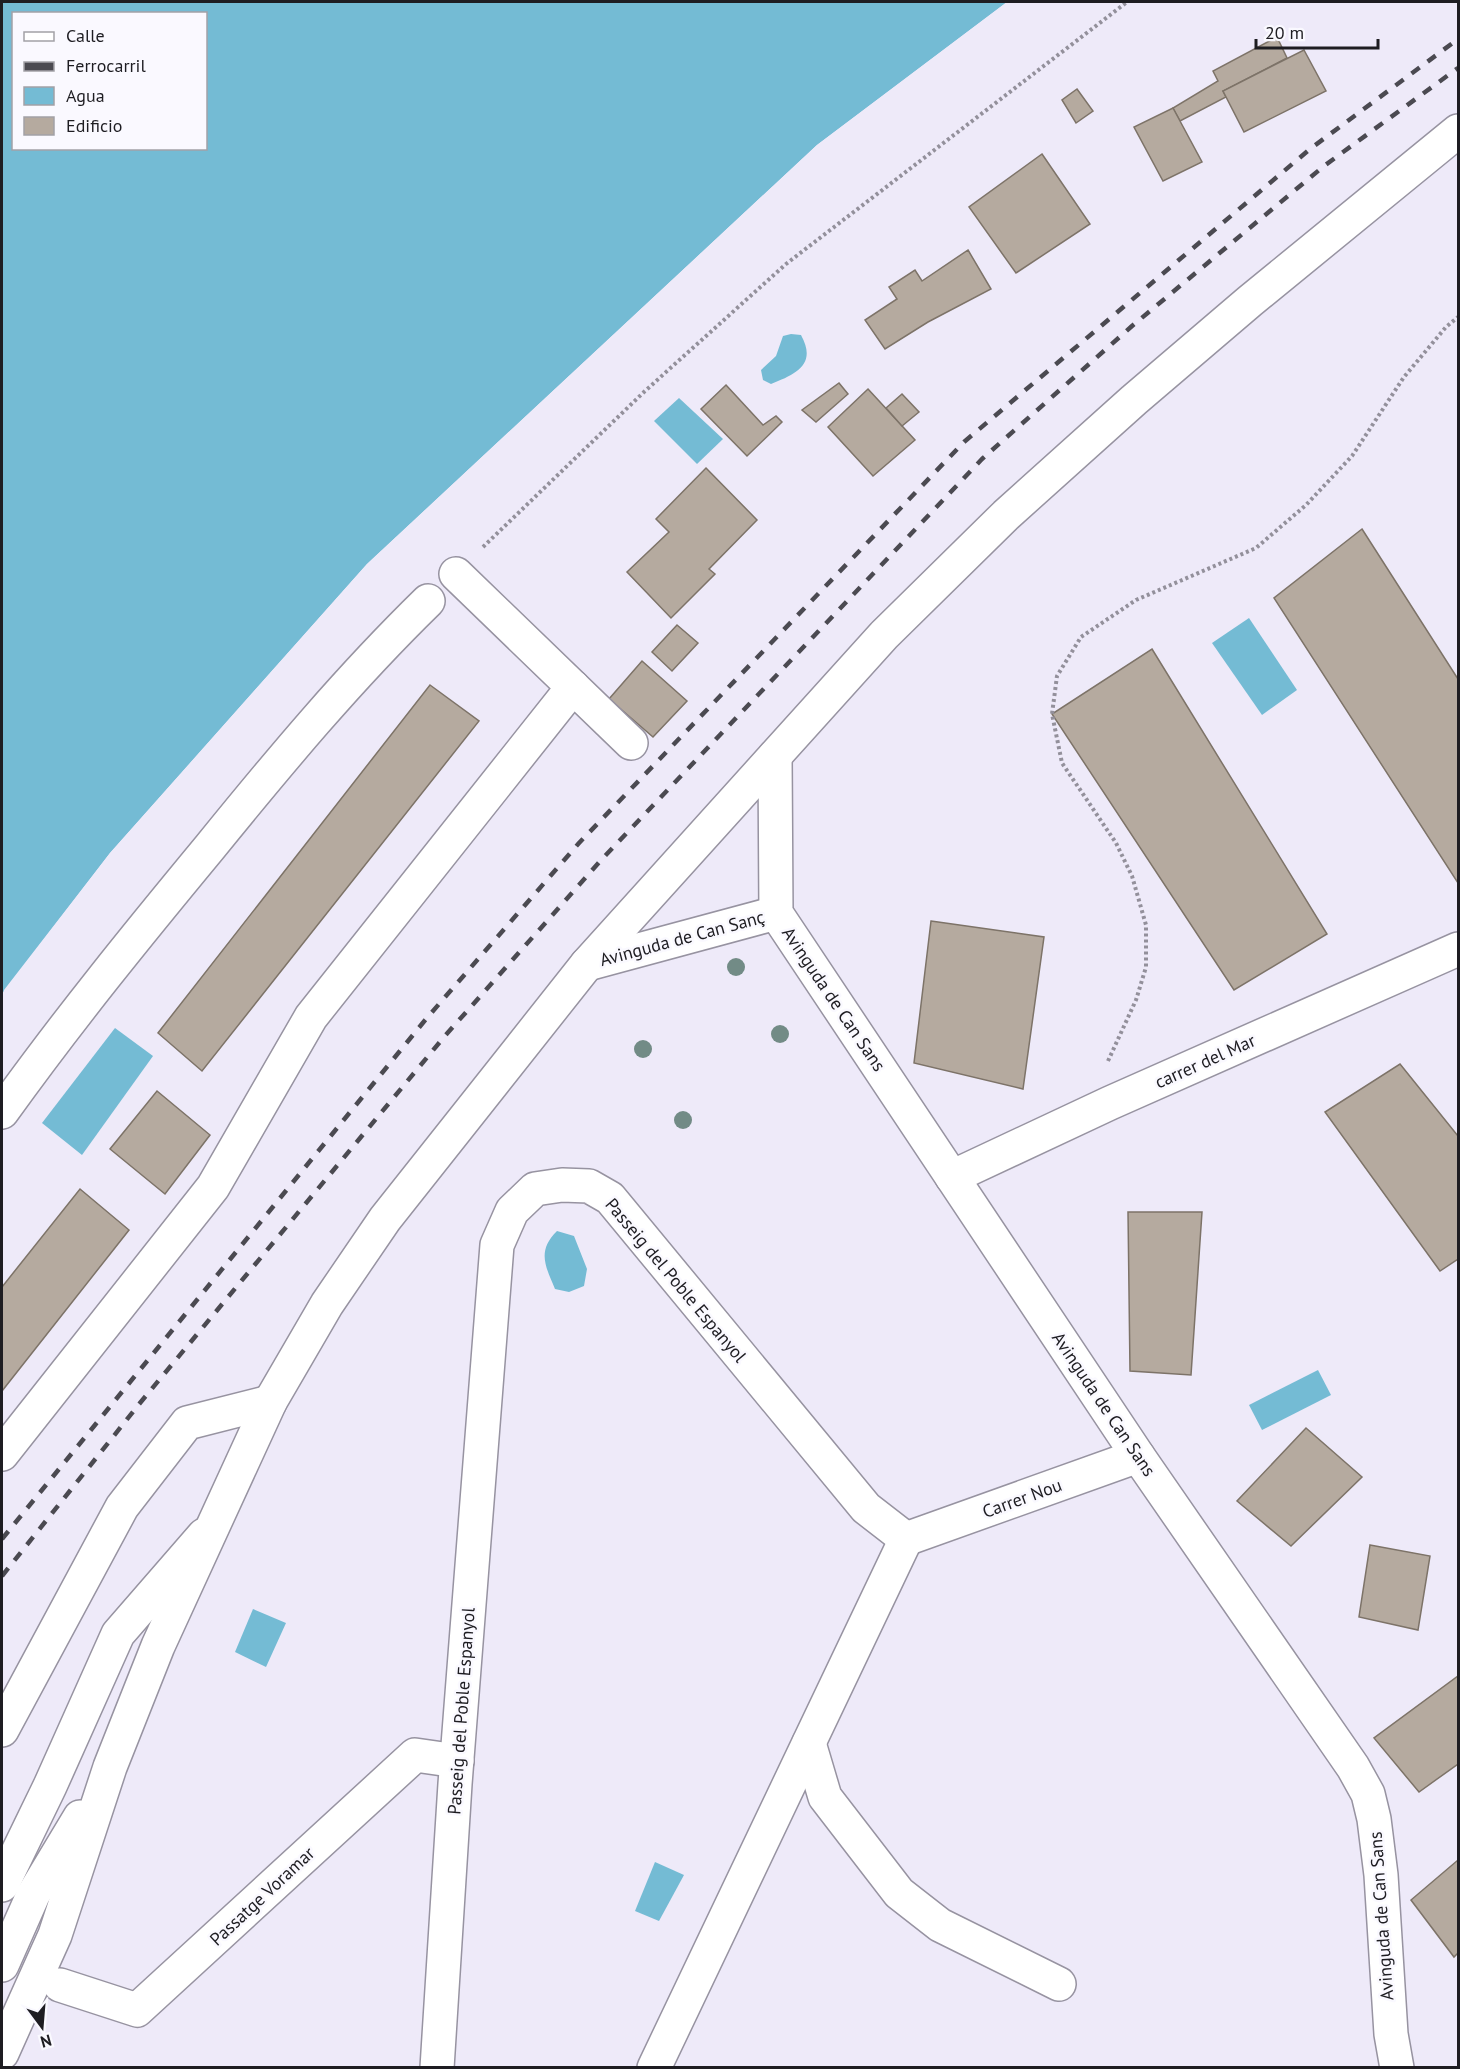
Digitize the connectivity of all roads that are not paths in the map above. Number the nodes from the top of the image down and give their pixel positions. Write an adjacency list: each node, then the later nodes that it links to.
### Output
1 (1458, 131): 6 (street)
2 (456, 574): 4 (street)
3 (428, 602): 10 (street)
4 (573, 687): 5 (street); 13 (street)
5 (631, 743)
6 (775, 756): 7 (street, Avinguda de Can Sans); 9 (street)
7 (776, 913): 9 (street, Avinguda de Can Sanç); 11 (street, Avinguda de Can Sans)
8 (1458, 950): 11 (street, carrer del Mar)
9 (587, 964): 12 (street)
10 (2, 1112)
11 (952, 1177): 14 (street, Avinguda de Can Sans)
12 (270, 1402): 15 (street); 17 (street)
13 (2, 1454)
14 (1138, 1456): 16 (street, Carrer Nou); 28 (street, Avinguda de Can Sans)
15 (213, 1525): 20 (street); 21 (street)
16 (906, 1539): 18 (street); 19 (street, Passeig del Poble Espanyol)
17 (2, 1730)
18 (809, 1743): 23 (street); 27 (street)
19 (457, 1761): 24 (street, Passatge Voramar); 26 (street, Passeig del Poble Espanyol)
20 (110, 1767): 22 (street); 25 (street)
21 (2, 1885)
22 (2, 1965)
23 (1059, 1984)
24 (60, 1985)
25 (2, 2053)
26 (437, 2067)
27 (654, 2067)
28 (1397, 2067)

